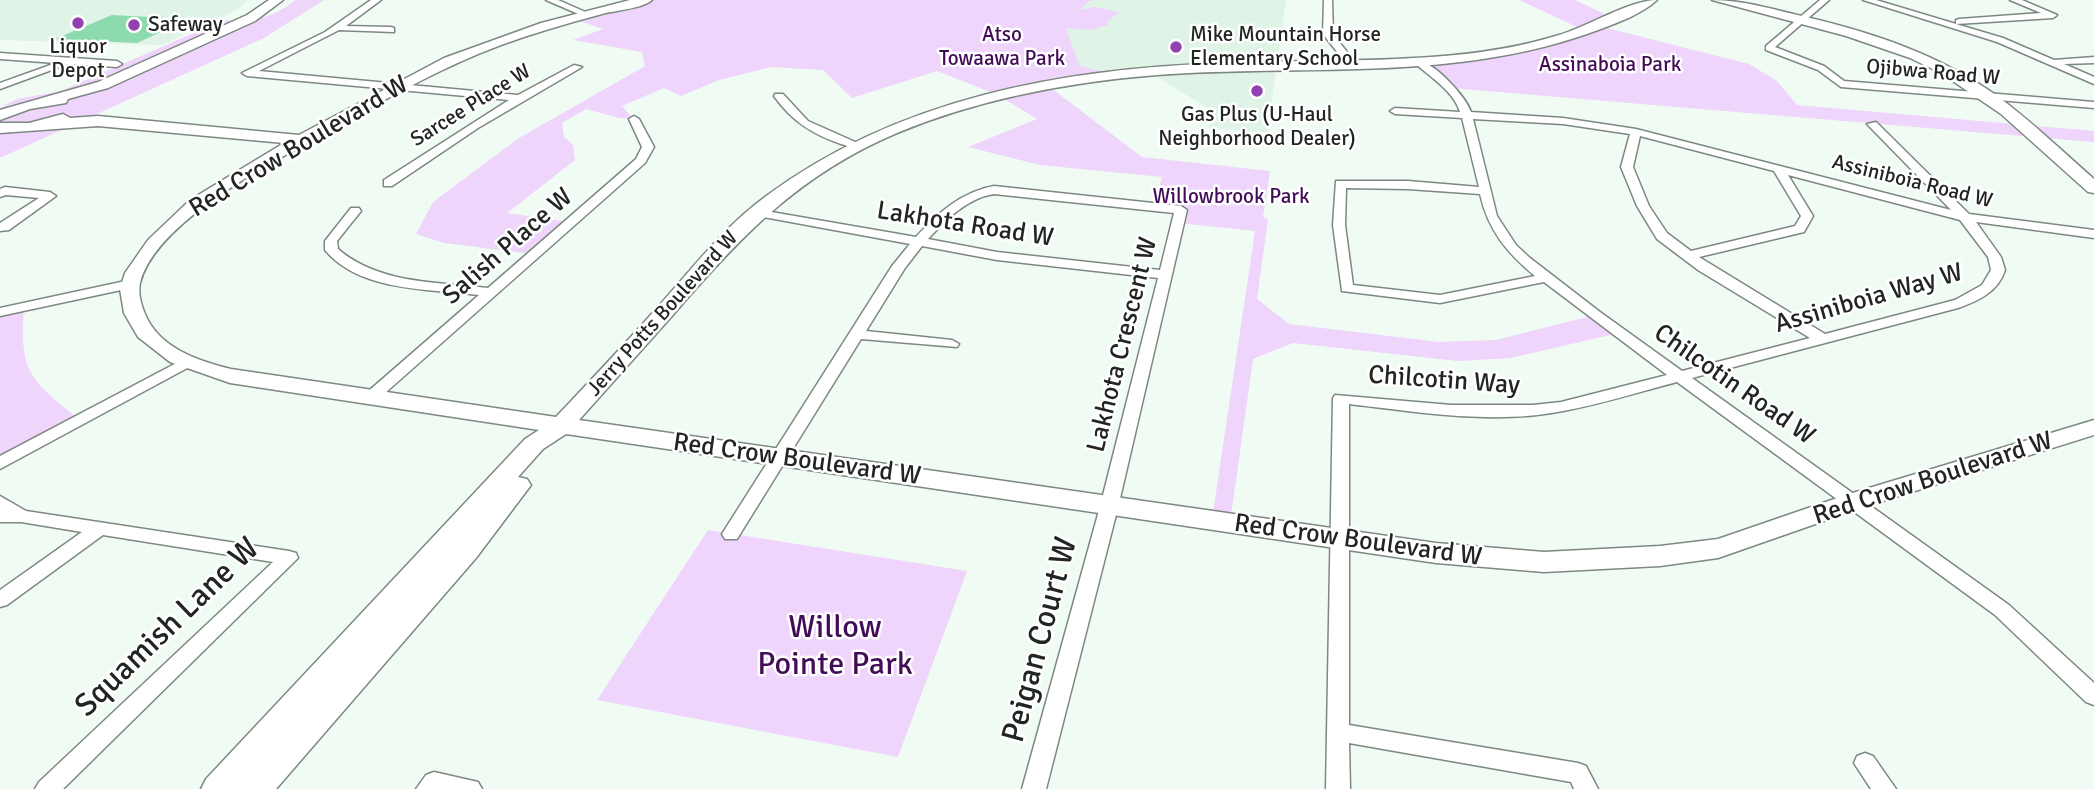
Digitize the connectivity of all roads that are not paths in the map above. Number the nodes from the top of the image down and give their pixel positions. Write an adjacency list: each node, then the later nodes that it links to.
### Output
1 (277, 0): 31 (street)
2 (377, 0): 15 (street)
3 (550, 0): 12 (street)
4 (646, 0): 12 (street, Red Crow Boulevard W)
5 (1328, 0): 23 (street)
6 (1651, 0): 21 (street, Jerry Potts Boulevard W)
7 (1718, 0): 13 (street)
8 (1825, 0): 13 (street, Ojibwa Road W)
9 (1867, 0): 14 (street, Ojibwa Road W)
10 (2014, 0): 14 (street)
11 (294, 1): 35 (street)
12 (586, 14): 27 (street, Red Crow Boulevard W)
13 (1802, 19): 30 (street); 30 (street, Ojibwa Road W)
14 (1950, 23): 20 (street, Ojibwa Road W)
15 (340, 27): 16 (street); 27 (street)
16 (391, 30)
17 (0, 56): 19 (street)
18 (2094, 60): 20 (street)
19 (69, 61): 22 (street); 26 (street)
20 (2055, 62): 25 (street, Ojibwa Road W)
21 (1420, 63): 23 (street, Jerry Potts Boulevard W); 38 (street, Chilcotin Road W)
22 (117, 64)
23 (1352, 65): 47 (street, Jerry Potts Boulevard W)
24 (577, 67): 29 (street, Sarcee Place W)
25 (2094, 81)
26 (0, 84)
27 (399, 86): 29 (street); 46 (street, Red Crow Boulevard W)
28 (779, 96): 47 (street)
29 (519, 98): 49 (street, Sarcee Place W)
30 (1990, 98): 33 (street, Ojibwa Road W); 50 (street)
31 (46, 101): 32 (street); 35 (street)
32 (27, 105): 34 (street); 37 (street)
33 (2094, 105)
34 (0, 106)
35 (79, 110): 40 (street); 42 (street)
36 (1395, 111): 38 (street, Assiniboia Road W)
37 (0, 115)
38 (1468, 116): 44 (street, Assiniboia Road W); 51 (street, Chilcotin Road W)
39 (634, 119): 63 (street, Salish Place W)
40 (98, 121): 42 (street); 46 (street)
41 (1872, 124): 55 (street)
42 (44, 125): 43 (street); 45 (street)
43 (0, 128)
44 (1636, 132): 48 (street, Assiniboia Road W); 59 (street)
45 (0, 136)
46 (301, 140): 62 (street, Red Crow Boulevard W)
47 (856, 145): 54 (street, Jerry Potts Boulevard W)
48 (1778, 168): 55 (street, Assiniboia Road W); 59 (street)
49 (388, 183)
50 (2094, 188)
51 (1484, 191): 61 (street, Chilcotin Road W); 61 (street)
52 (0, 193): 56 (street)
53 (355, 211): 63 (street)
54 (758, 212): 58 (street, Lakhota Road W); 71 (street, Jerry Potts Boulevard W)
55 (1965, 217): 57 (street, Assiniboia Road W); 66 (street, Assiniboia Way W)
56 (0, 227)
57 (2094, 234)
58 (920, 242): 60 (street, Lakhota Road W); 60 (street, Lakhota Crescent W); 65 (street, Lakhota Crescent W)
59 (1687, 256): 66 (street)
60 (1165, 275): 77 (street, Lakhota Crescent W)
61 (1544, 278): 69 (street, Chilcotin Road W)
62 (130, 284): 64 (street); 68 (street, Red Crow Boulevard W)
63 (490, 292): 70 (street, Salish Place W)
64 (0, 312)
65 (857, 334): 67 (street); 73 (street, Lakhota Crescent W)
66 (1821, 338): 69 (street, Assiniboia Way W)
67 (952, 344)
68 (186, 363): 70 (street, Red Crow Boulevard W); 74 (street)
69 (1680, 378): 75 (street, Chilcotin Road W); 82 (street, Chilcotin Way)
70 (370, 398): 71 (street, Red Crow Boulevard W)
71 (561, 426): 73 (street, Red Crow Boulevard W); 88 (street, Jerry Potts Boulevard W); 89 (street, Jerry Potts Boulevard W)
72 (2094, 427): 75 (street, Red Crow Boulevard W)
73 (778, 457): 77 (street, Red Crow Boulevard W); 81 (street, Lakhota Crescent W)
74 (0, 463)
75 (1855, 501): 82 (street, Red Crow Boulevard W); 84 (street, Chilcotin Road W)
76 (0, 502): 79 (street, Squamish Lane W)
77 (1108, 507): 82 (street, Red Crow Boulevard W); 92 (street, Peigan Court W)
78 (0, 516): 79 (street, Squamish Lane W)
79 (21, 516): 80 (street, Squamish Lane W)
80 (99, 529): 83 (street); 87 (street, Squamish Lane W)
81 (731, 534)
82 (1340, 538): 85 (street)
83 (0, 600)
84 (2094, 696)
85 (1338, 732): 93 (street); 94 (street)
86 (1866, 764): 95 (street)
87 (47, 789)
88 (218, 789)
89 (255, 789)
90 (428, 789): 91 (street)
91 (470, 789)
92 (1034, 789)
93 (1338, 789)
94 (1586, 789)
95 (1884, 789)

